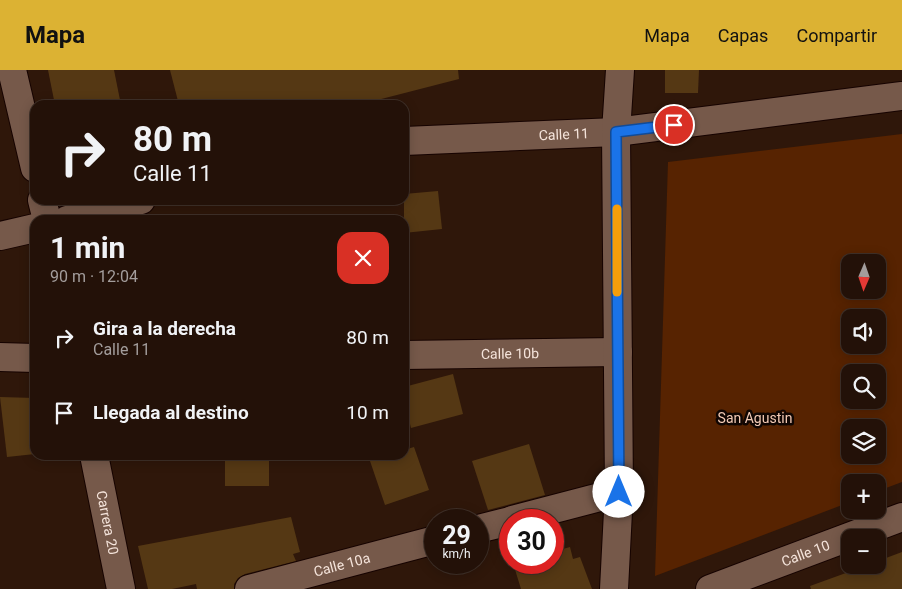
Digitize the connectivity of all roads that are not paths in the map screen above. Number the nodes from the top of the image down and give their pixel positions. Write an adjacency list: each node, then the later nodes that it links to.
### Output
1 (12, 70): 6 (street)
2 (620, 70): 4 (street)
3 (902, 96): 4 (street, Calle 11)
4 (616, 132): 5 (street, Calle 11); 11 (street)
5 (409, 141)
6 (30, 147)
7 (122, 205): 8 (street)
8 (86, 215)
9 (30, 229): 10 (street)
10 (0, 236)
11 (618, 352): 12 (street, Calle 10b); 16 (street)
12 (409, 355)
13 (0, 357): 14 (street)
14 (30, 358)
15 (95, 460): 20 (street, Carrera 20)
16 (619, 492): 17 (street); 22 (street)
17 (553, 509)
18 (902, 517): 23 (street, Calle 10)
19 (424, 543): 21 (street, Calle 10a)
20 (121, 589)
21 (249, 589)
22 (614, 589)
23 (710, 589)

